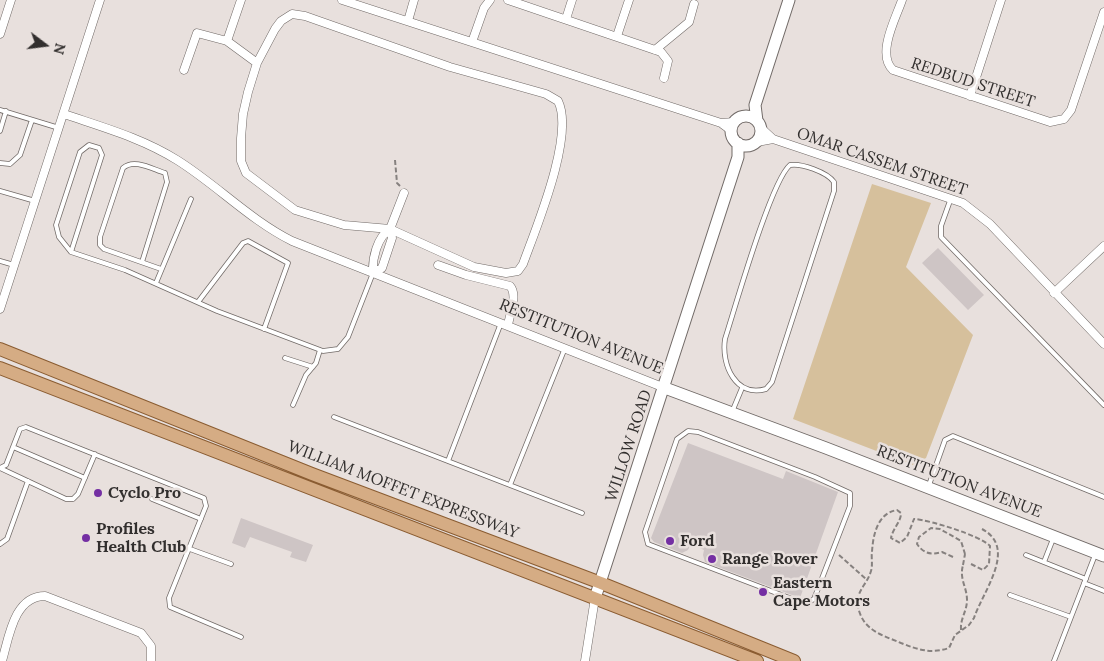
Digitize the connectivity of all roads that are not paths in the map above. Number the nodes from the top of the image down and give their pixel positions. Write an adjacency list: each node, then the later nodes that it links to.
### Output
1 (11, 0): 17 (street)
2 (100, 0): 29 (street)
3 (241, 0): 19 (street)
4 (342, 0): 16 (street)
5 (414, 0): 16 (street)
6 (490, 0): 20 (street)
7 (508, 0): 15 (street)
8 (572, 0): 15 (street)
9 (629, 0): 18 (street)
10 (789, 0): 26 (street)
11 (902, 0): 25 (street, REDBUD STREET)
12 (1002, 0): 25 (street)
13 (694, 4): 21 (street)
14 (1104, 12): 25 (street, REDBUD STREET)
15 (566, 19): 18 (street)
16 (408, 21): 20 (street)
17 (0, 34)
18 (617, 36): 21 (street)
19 (227, 41): 22 (street); 23 (street)
20 (472, 42): 31 (street)
21 (655, 50): 24 (street)
22 (257, 63): 43 (street); 43 (street)
23 (184, 70)
24 (664, 78)
25 (970, 96)
26 (756, 105): 31 (street); 32 (street)
27 (0, 110): 28 (lane)
28 (6, 112): 30 (lane); 34 (lane)
29 (64, 114): 33 (street); 51 (street, RESTITUTION AVENUE)
30 (32, 120): 33 (lane); 37 (lane)
31 (737, 123): 32 (street); 36 (street)
32 (759, 125): 35 (street, OMAR CASSEM STREET); 36 (street)
33 (59, 128): 42 (street)
34 (0, 131)
35 (773, 139): 36 (street, OMAR CASSEM STREET); 40 (street, OMAR CASSEM STREET)
36 (747, 144): 65 (street, WILLOW ROAD)
37 (0, 163)
38 (0, 191): 42 (lane)
39 (404, 193): 43 (street)
40 (951, 197): 53 (street, OMAR CASSEM STREET); 68 (lane)
41 (191, 199): 50 (lane)
42 (35, 202): 48 (street)
43 (390, 229): 51 (street)
44 (1104, 246): 53 (street)
45 (71, 252): 45 (lane); 52 (lane)
46 (0, 261): 48 (lane)
47 (142, 262): 47 (lane); 50 (lane)
48 (14, 265): 55 (street)
49 (438, 265): 56 (street)
50 (162, 269): 52 (lane)
51 (373, 273): 56 (street, RESTITUTION AVENUE); 61 (lane)
52 (156, 283): 54 (lane)
53 (1054, 293): 58 (street, OMAR CASSEM STREET)
54 (198, 302): 57 (lane); 57 (lane)
55 (0, 309)
56 (504, 324): 59 (street, RESTITUTION AVENUE); 73 (lane)
57 (264, 329): 61 (lane)
58 (1104, 344)
59 (564, 348): 65 (street, RESTITUTION AVENUE); 77 (lane)
60 (0, 349): 92 (main road, WILLIAM MOFFET EXPRESSWAY)
61 (320, 350): 63 (lane)
62 (285, 358): 63 (lane)
63 (313, 367): 67 (lane)
64 (0, 368): 95 (main road, WILLIAM MOFFET EXPRESSWAY)
65 (665, 388): 69 (street, RESTITUTION AVENUE); 92 (street, WILLOW ROAD)
66 (742, 388): 66 (lane); 69 (lane)
67 (293, 405)
68 (1104, 405)
69 (732, 413): 78 (street, RESTITUTION AVENUE)
70 (334, 417): 73 (lane)
71 (13, 447): 72 (lane); 74 (lane); 75 (lane)
72 (95, 454): 75 (lane); 82 (lane)
73 (448, 461): 77 (lane)
74 (0, 468): 76 (lane)
75 (85, 478): 76 (lane)
76 (28, 481): 84 (lane)
77 (510, 485): 81 (lane)
78 (928, 487): 79 (lane); 83 (street, RESTITUTION AVENUE)
79 (1104, 496)
80 (152, 499): 82 (lane)
81 (582, 513)
82 (201, 519): 85 (lane)
83 (1054, 536): 87 (street, RESTITUTION AVENUE); 89 (lane)
84 (0, 544)
85 (190, 549): 90 (lane); 97 (lane)
86 (833, 550): 86 (lane)
87 (1100, 554): 91 (lane)
88 (1026, 555): 89 (lane)
89 (1044, 562): 91 (lane)
90 (231, 564)
91 (1085, 581): 93 (lane); 96 (lane)
92 (601, 583): 95 (street, WILLOW ROAD); 102 (main road, WILLIAM MOFFET EXPRESSWAY)
93 (1104, 590)
94 (1010, 595): 96 (lane)
95 (595, 598): 100 (street, WILLOW ROAD); 101 (main road, WILLIAM MOFFET EXPRESSWAY)
96 (1071, 617): 103 (lane)
97 (241, 637)
98 (2, 661): 99 (street)
99 (151, 661)
100 (585, 661)
101 (757, 661)
102 (794, 661)
103 (1054, 661)

